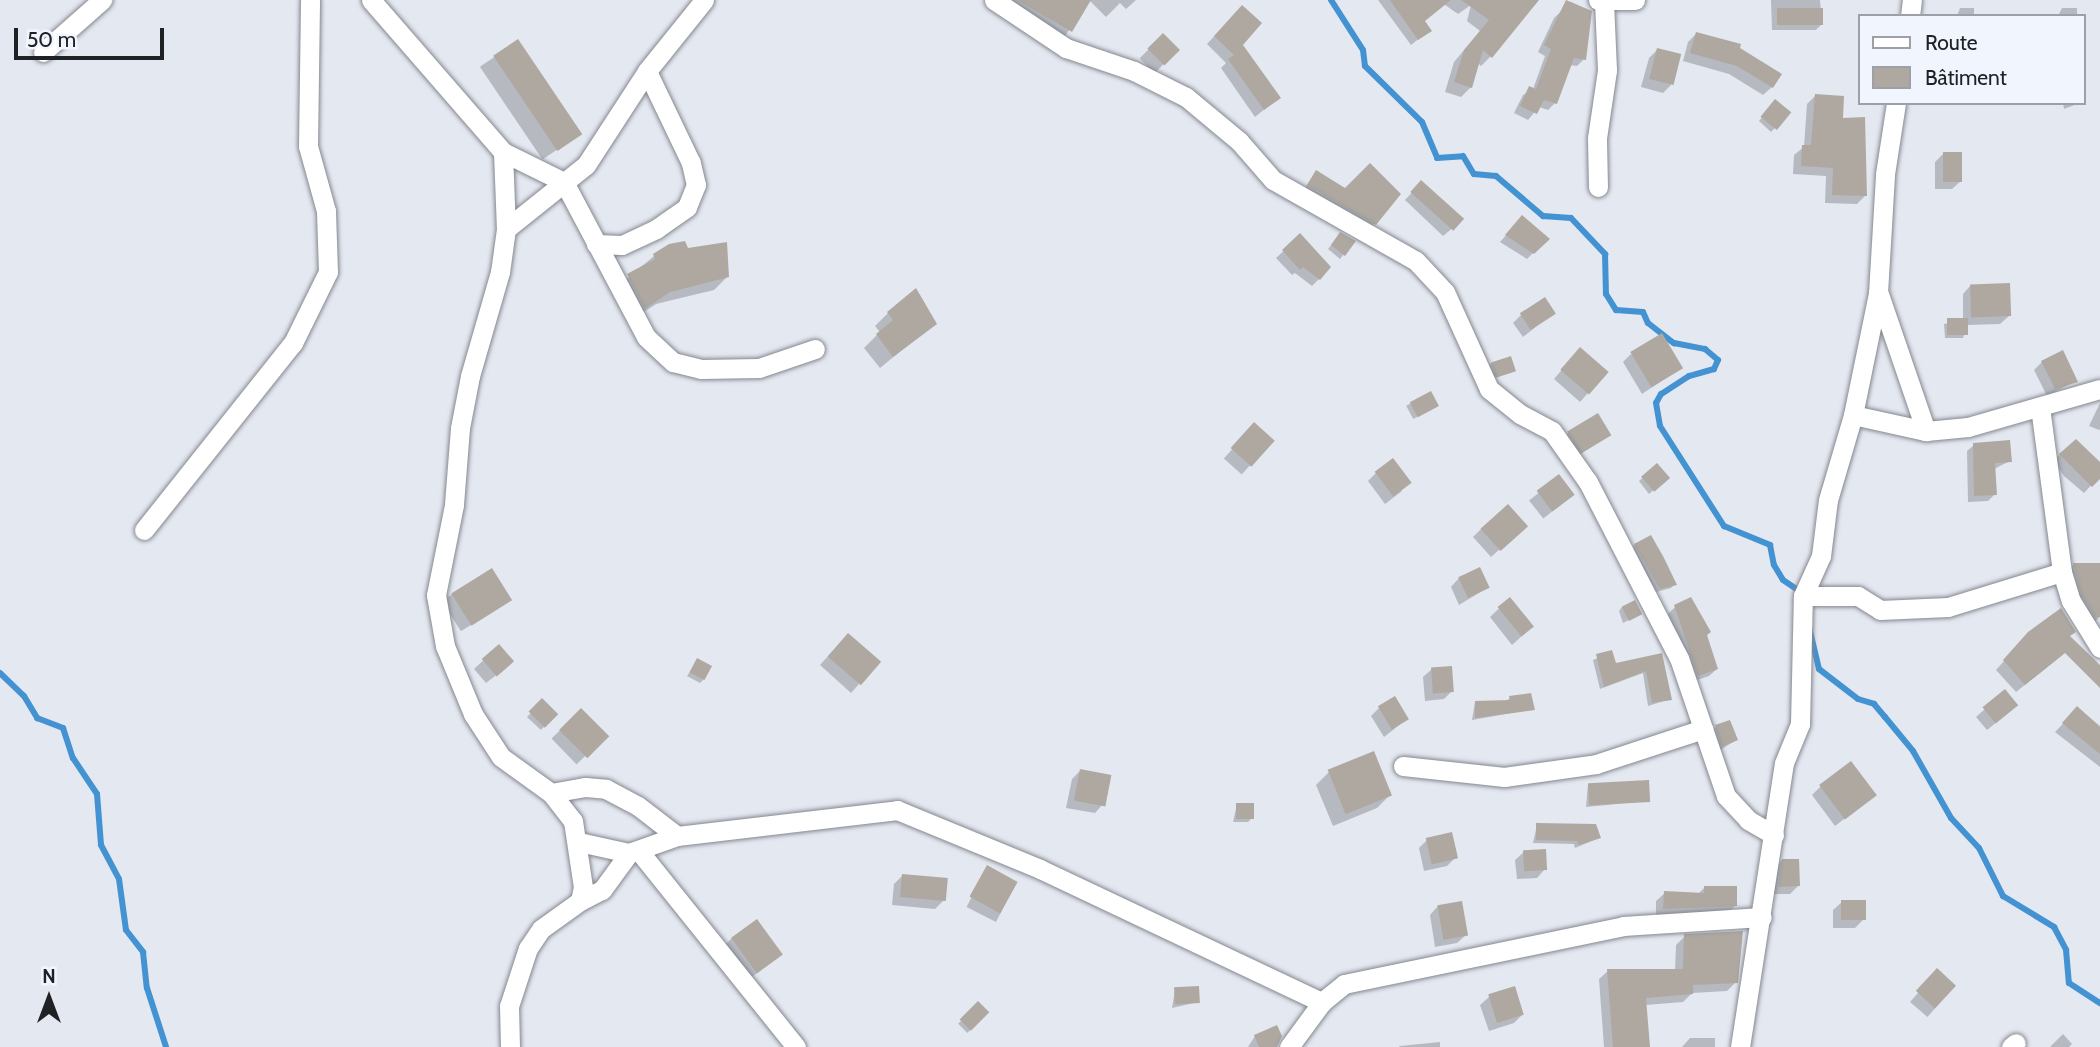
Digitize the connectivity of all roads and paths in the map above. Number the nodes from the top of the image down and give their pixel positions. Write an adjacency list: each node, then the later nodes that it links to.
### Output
1 (102, 0): 8 (street)
2 (310, 0): 22 (street)
3 (371, 0): 11 (street)
4 (704, 0): 9 (street)
5 (994, 0): 26 (street)
6 (1635, 0): 7 (street)
7 (1601, 1): 13 (street)
8 (43, 52)
9 (648, 71): 12 (street); 15 (street)
10 (1896, 105): 16 (street)
11 (503, 152): 12 (street); 14 (street)
12 (564, 183): 14 (street); 15 (street)
13 (1598, 187)
14 (506, 229): 28 (street)
15 (596, 244): 17 (street)
16 (1878, 293): 20 (street); 21 (street)
17 (814, 349)
18 (2100, 389): 19 (street)
19 (2040, 407): 21 (street); 23 (street)
20 (1853, 415): 21 (street); 24 (street)
21 (1926, 432)
22 (144, 530)
23 (2062, 572): 24 (street); 25 (street)
24 (1803, 597): 29 (street)
25 (2100, 648)
26 (1703, 729): 27 (street); 29 (street)
27 (1403, 765)
28 (551, 793): 30 (street); 31 (street)
29 (1774, 835): 34 (street)
30 (677, 836): 32 (street); 35 (street)
31 (579, 842): 32 (street); 33 (street)
32 (634, 852): 33 (street); 37 (street)
33 (580, 901): 36 (street)
34 (1762, 917): 35 (street); 39 (street)
35 (1322, 1002): 38 (street)
36 (510, 1047)
37 (796, 1047)
38 (1289, 1047)
39 (1740, 1047)

